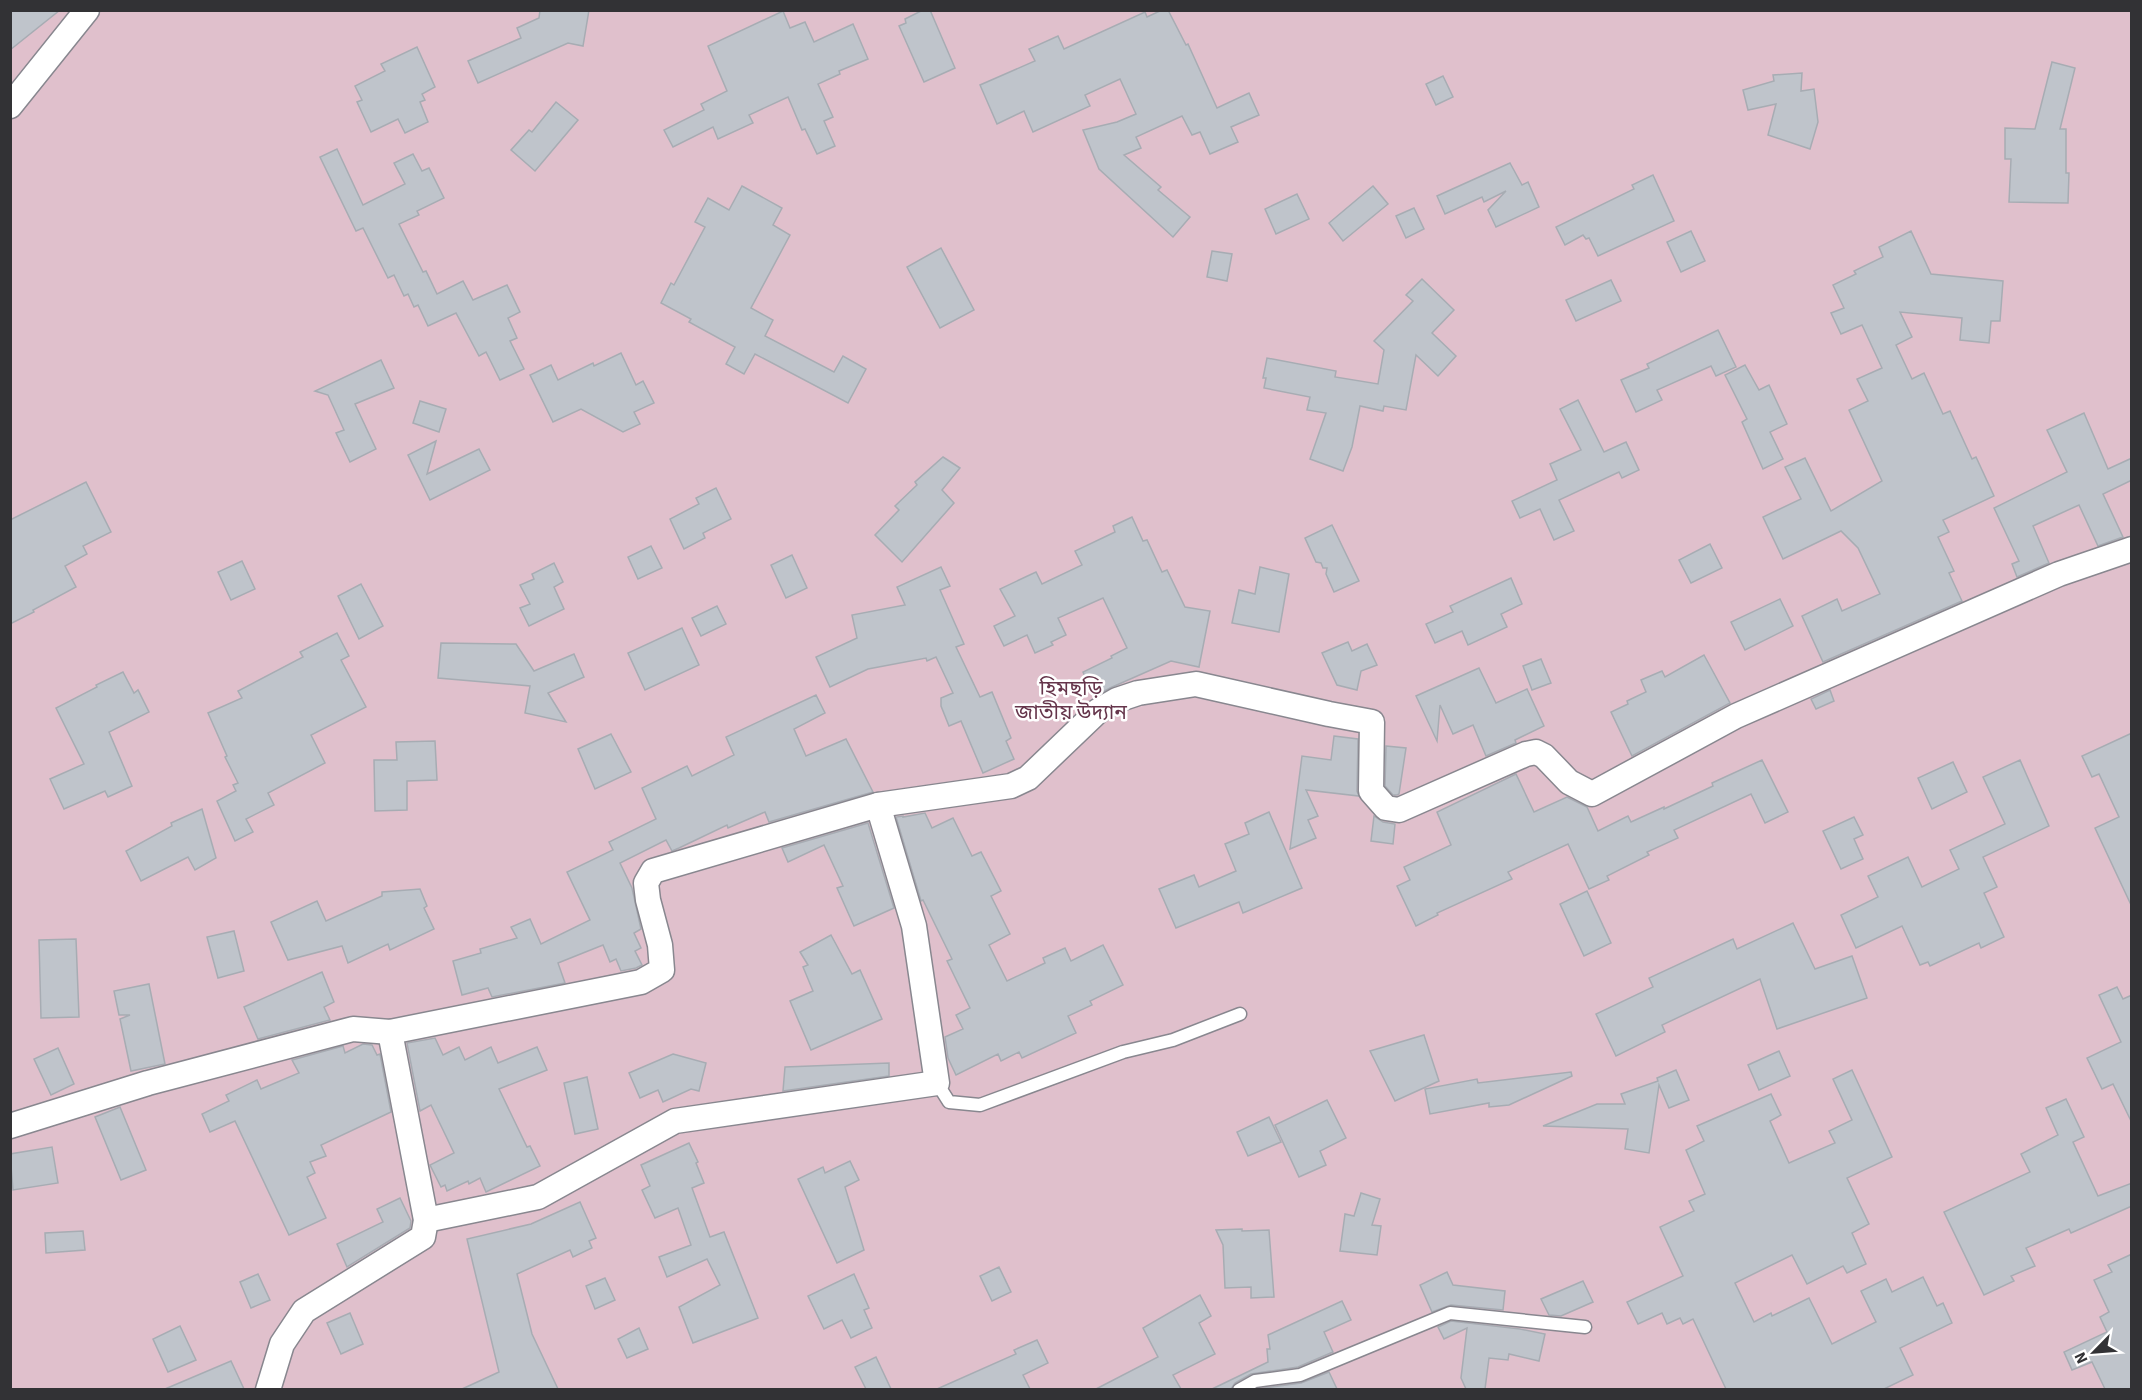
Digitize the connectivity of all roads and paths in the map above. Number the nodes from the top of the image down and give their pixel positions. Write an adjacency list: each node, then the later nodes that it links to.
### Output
1 (87, 10): 2 (street)
2 (10, 106)
3 (2132, 549): 4 (street)
4 (878, 805): 6 (street); 7 (street)
5 (1240, 1014): 7 (lane)
6 (390, 1032): 8 (street); 9 (street)
7 (937, 1083): 9 (street)
8 (10, 1126)
9 (426, 1220): 11 (street)
10 (1586, 1327): 12 (lane)
11 (268, 1389)
12 (1239, 1389)

